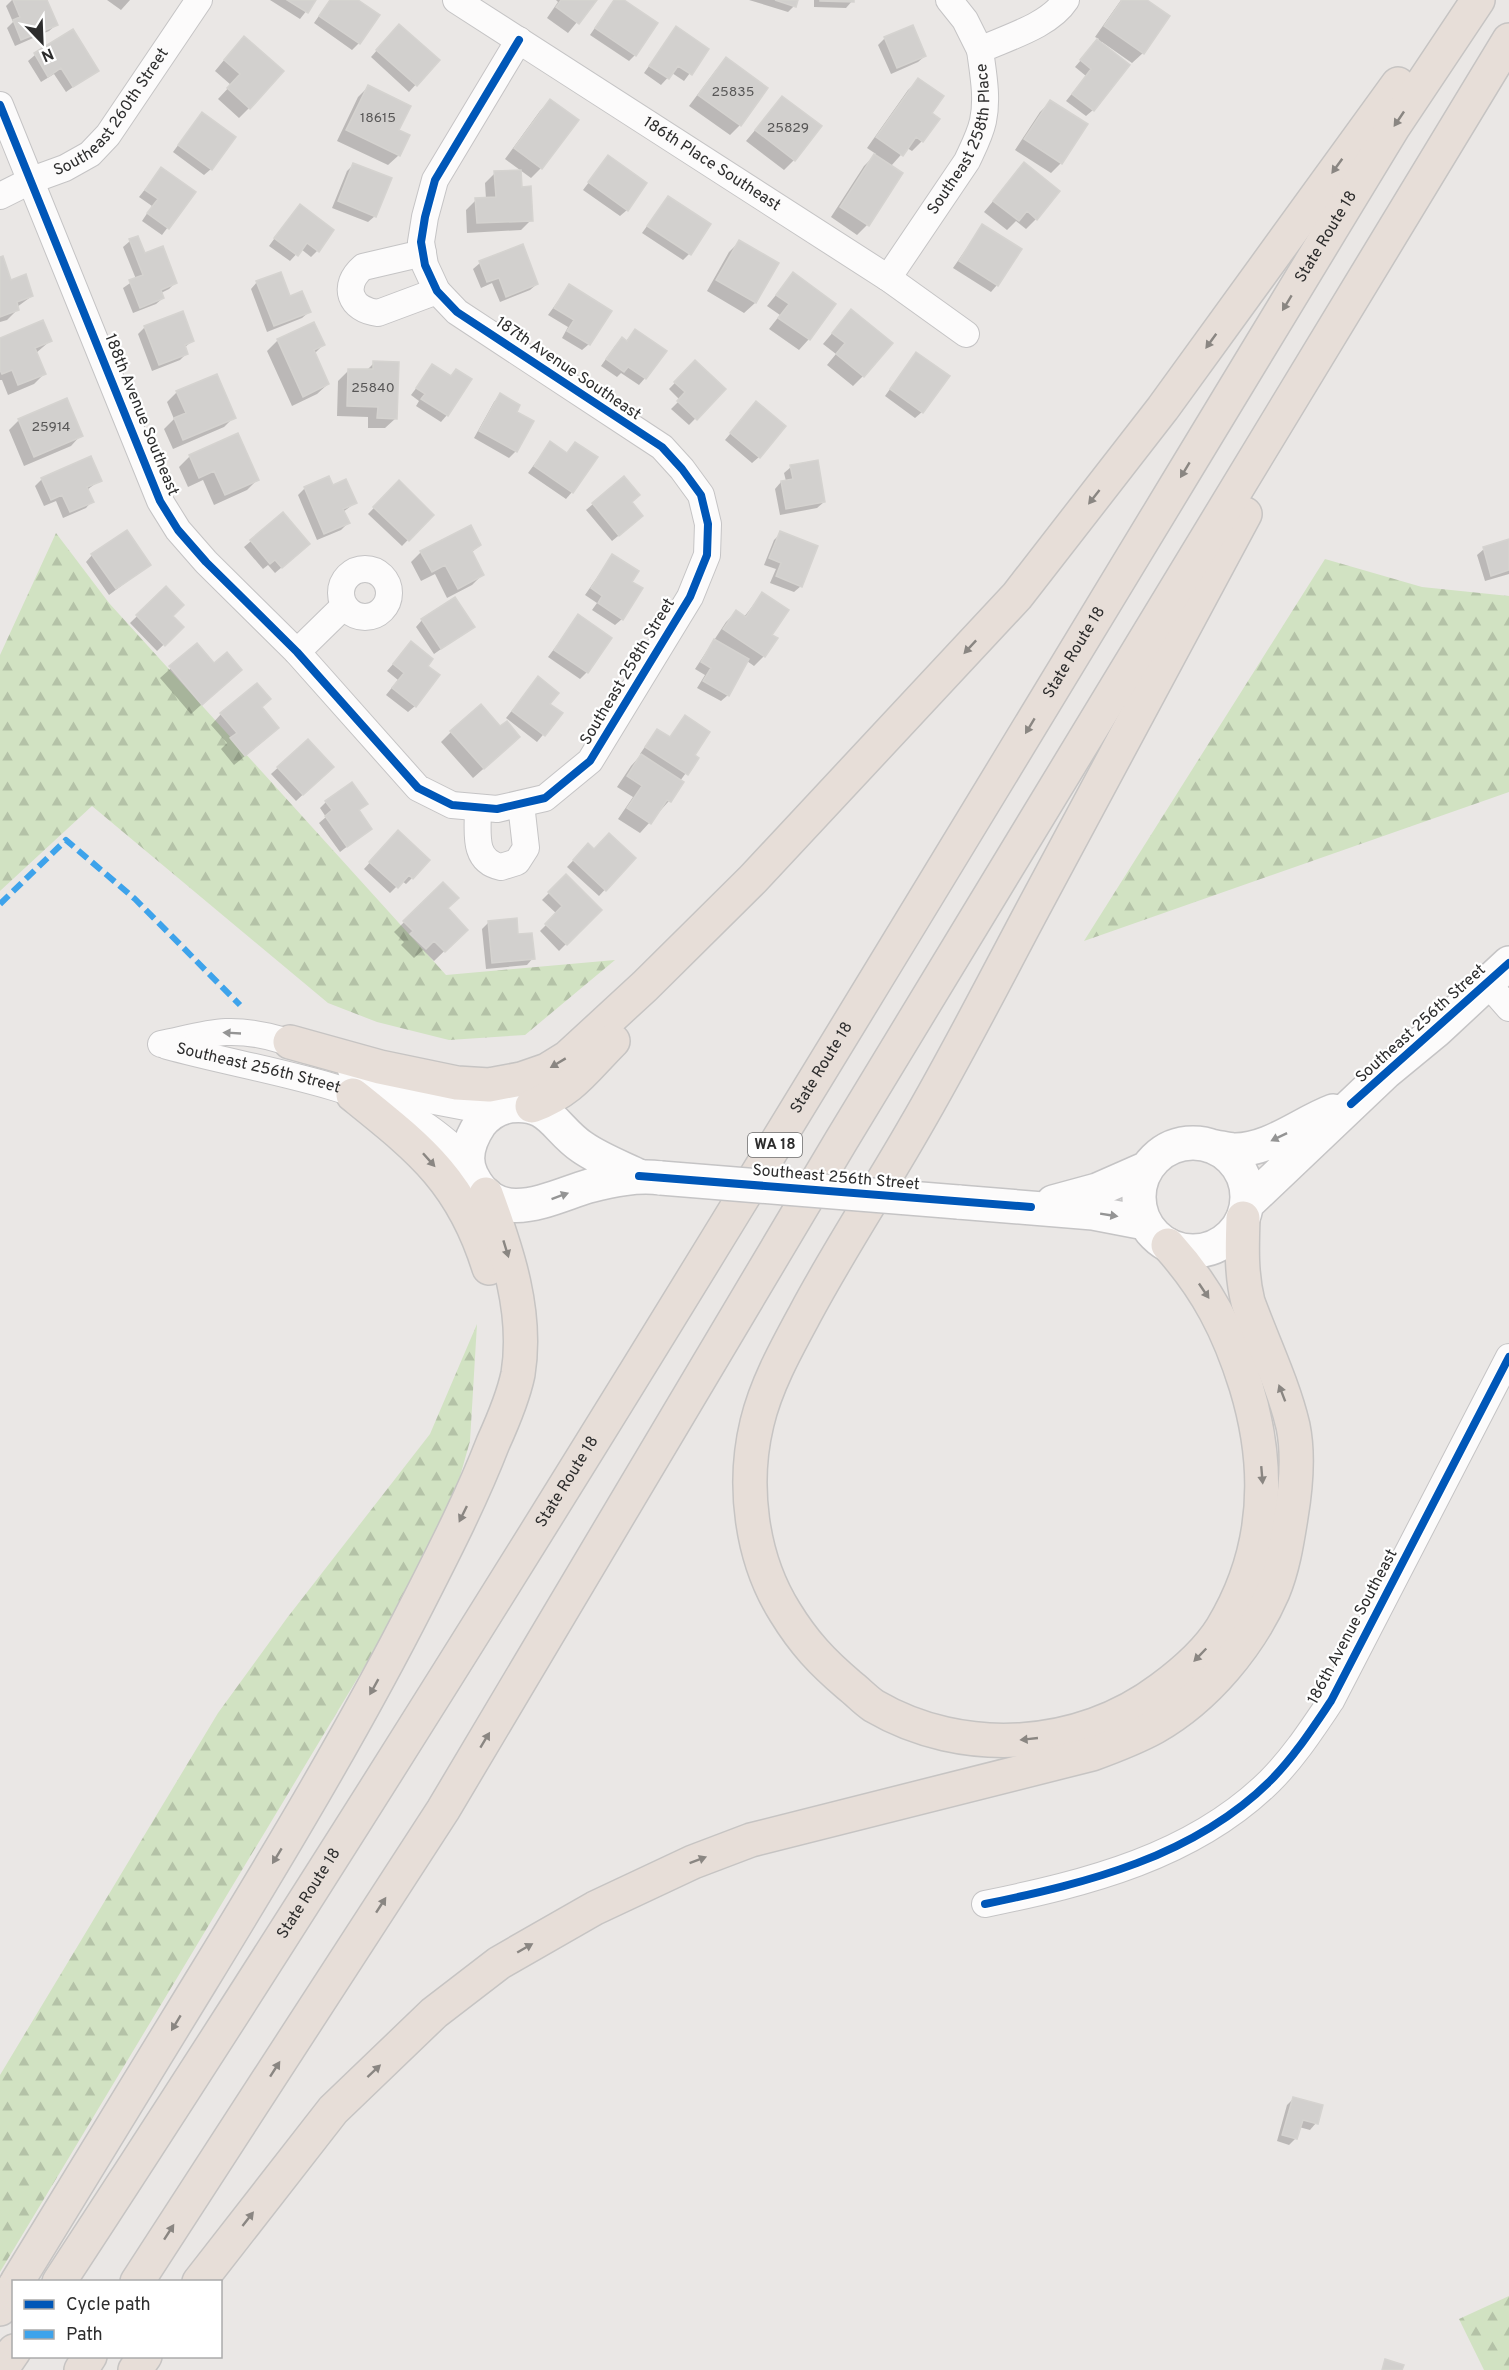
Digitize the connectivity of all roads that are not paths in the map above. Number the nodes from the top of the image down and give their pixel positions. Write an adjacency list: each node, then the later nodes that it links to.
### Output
1 (199, 0): 12 (street, Southeast 260th Street)
2 (456, 0): 7 (street, 186th Place Southeast)
3 (950, 0): 9 (street)
4 (1066, 0): 9 (street, Southeast 258th Place)
5 (1459, 0): 22 (highway, one-way to 22)
6 (1478, 0): 42 (highway, State Route 18 / WA 18, one-way to 42)
7 (519, 40): 14 (street); 15 (street, 186th Place Southeast)
8 (1509, 40): 11 (highway)
9 (980, 50): 15 (street, Southeast 258th Place)
10 (0, 105): 12 (street, 188th Avenue Southeast)
11 (1435, 161): 37 (highway, one-way to 11); 43 (highway, one-way to 11)
12 (32, 180): 13 (street, Southeast 260th Street); 20 (street, 188th Avenue Southeast)
13 (0, 196)
14 (424, 259): 16 (street, 187th Avenue Southeast); 16 (street)
15 (888, 278): 17 (street, 186th Place Southeast)
16 (437, 291): 18 (street, 187th Avenue Southeast)
17 (966, 334)
18 (701, 495): 21 (street, Southeast 258th Street)
19 (344, 606): 20 (street)
20 (297, 652): 21 (street, 188th Avenue Southeast)
21 (498, 807)
22 (753, 879): 25 (highway, one-way to 25); 28 (highway)
23 (1498, 974): 24 (street); 27 (main road, Southeast 256th Street)
24 (1509, 1008)
25 (290, 1042): 26 (street, Southeast 256th Street, one-way to 26); 29 (street, Southeast 256th Street)
26 (353, 1095): 31 (street, Southeast 256th Street); 39 (highway, one-way to 39)
27 (1351, 1104): 30 (main road, Southeast 256th Street, one-way to 30); 36 (main road, Southeast 256th Street)
28 (532, 1106): 29 (main road); 33 (main road)
29 (492, 1112): 31 (main road)
30 (1210, 1146): 32 (main road); 36 (main road)
31 (466, 1159): 34 (main road)
32 (1147, 1168): 35 (main road, Southeast 256th Street); 37 (main road)
33 (650, 1177): 34 (main road, one-way to 33); 35 (main road, Southeast 256th Street, bridge)
34 (486, 1194): 39 (highway, one-way to 39)
35 (1031, 1207): 37 (main road, Southeast 256th Street, one-way to 37)
36 (1245, 1211): 37 (main road); 44 (highway, one-way to 36)
37 (1156, 1234)
38 (1509, 1357): 40 (street, 186th Avenue Southeast)
39 (487, 1460): 41 (highway, one-way to 41)
40 (985, 1904)
41 (18, 2280)
42 (60, 2280)
43 (138, 2280)
44 (201, 2280)
45 (12, 2290): 46 (highway)
46 (0, 2309)
47 (12, 2354): 48 (highway)
48 (1, 2370)

